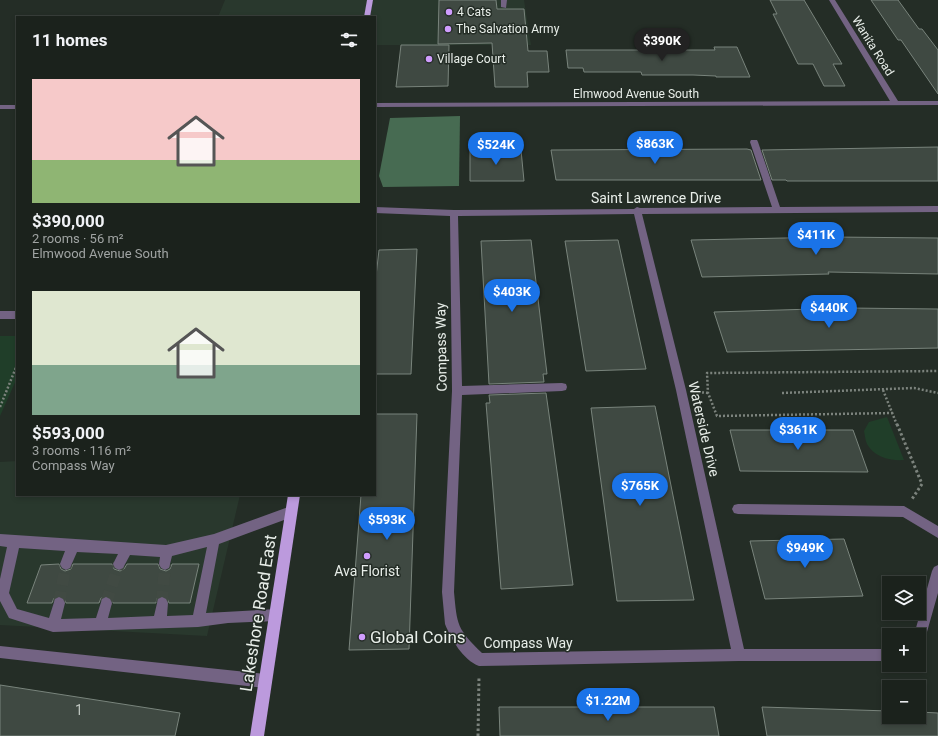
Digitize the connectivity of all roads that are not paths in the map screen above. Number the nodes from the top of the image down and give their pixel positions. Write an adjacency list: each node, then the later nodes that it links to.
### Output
1 (370, 0): 3 (main road)
2 (832, 0): 5 (street, Wanita Road)
3 (368, 16)
4 (938, 103): 5 (street, Elmwood Avenue South)
5 (896, 104): 6 (street, Elmwood Avenue South)
6 (376, 105)
7 (0, 107): 8 (street)
8 (16, 107)
9 (754, 142): 13 (street)
10 (938, 209): 13 (street, Saint Lawrence Drive)
11 (376, 210): 14 (street, Saint Lawrence Drive)
12 (637, 210): 13 (street, Saint Lawrence Drive); 14 (street, Saint Lawrence Drive); 44 (street, Waterside Drive)
13 (777, 210)
14 (454, 213): 18 (street, Compass Way)
15 (0, 315): 16 (street)
16 (16, 315)
17 (562, 388): 18 (street)
18 (457, 391): 44 (street, Compass Way)
19 (294, 496): 21 (main road, Lakeshore Road East)
20 (738, 509): 22 (street)
21 (291, 512): 24 (street); 37 (main road, Lakeshore Road East)
22 (938, 532)
23 (0, 540): 25 (street)
24 (214, 540): 28 (street); 38 (street)
25 (14, 542): 26 (street); 33 (street)
26 (73, 546): 27 (street); 29 (street)
27 (127, 549): 28 (street); 30 (street)
28 (166, 551): 31 (street)
29 (66, 564)
30 (119, 564)
31 (165, 564)
32 (938, 571): 42 (street)
33 (2, 594): 41 (street)
34 (59, 603): 41 (street)
35 (106, 603): 40 (street)
36 (162, 603): 39 (street)
37 (276, 615): 38 (street); 46 (main road, Lakeshore Road East)
38 (198, 621): 39 (street)
39 (160, 622): 40 (street)
40 (100, 625): 41 (street)
41 (53, 626)
42 (922, 628)
43 (0, 652): 46 (street)
44 (739, 655): 45 (street, Compass Way)
45 (882, 656)
46 (265, 681): 47 (main road, Lakeshore Road East)
47 (257, 736)

